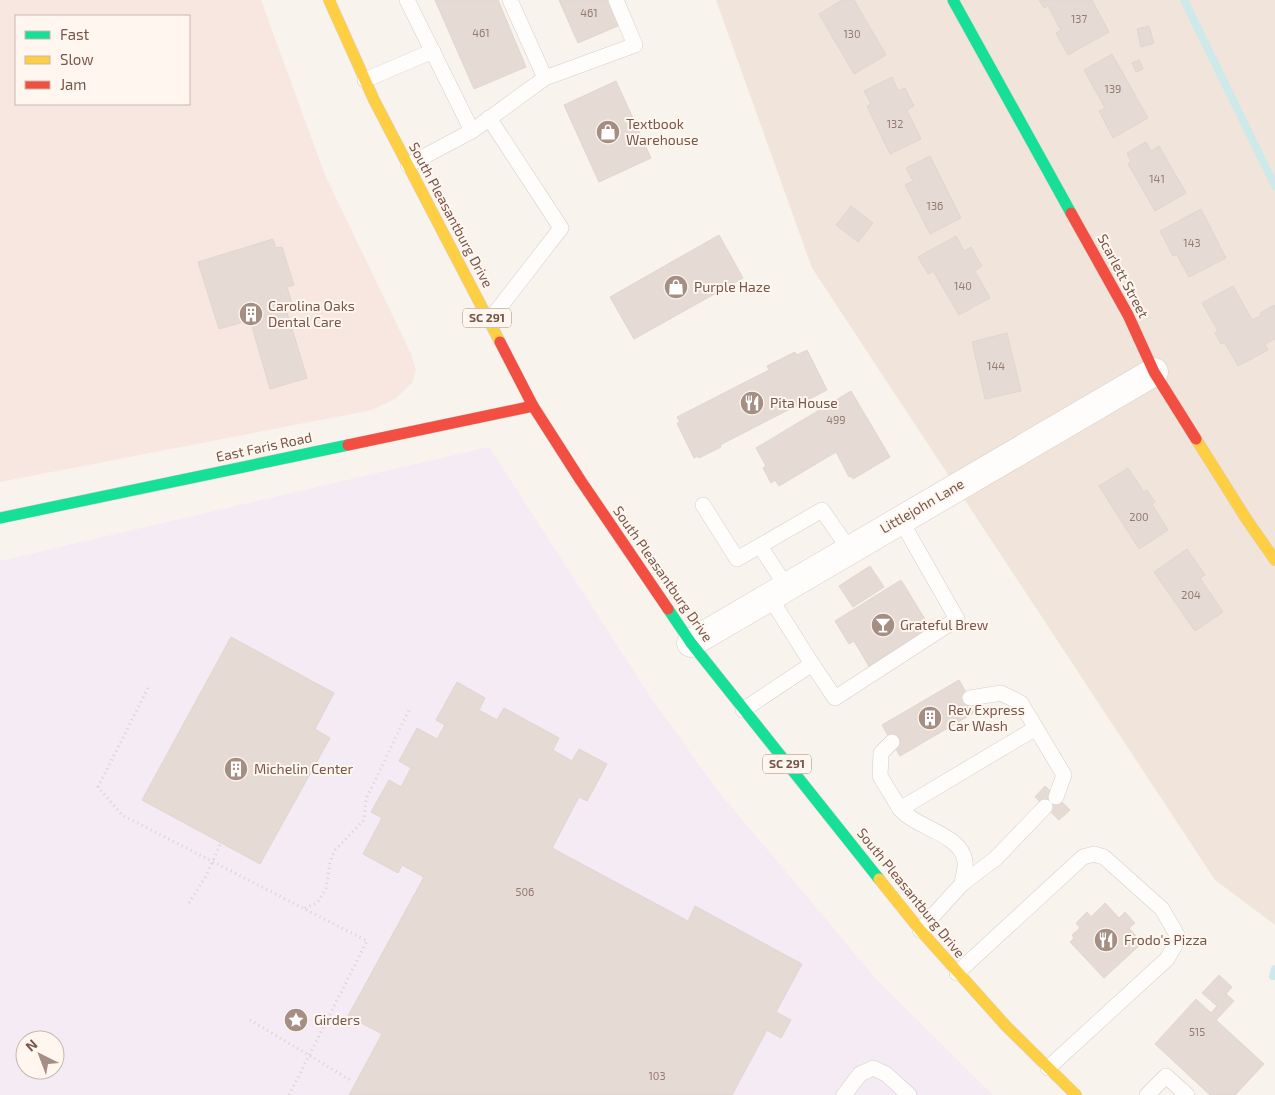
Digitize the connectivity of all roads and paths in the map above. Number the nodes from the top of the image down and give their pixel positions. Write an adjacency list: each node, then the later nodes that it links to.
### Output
1 (329, 0): 8 (main road, South Pleasantburg Drive / SC 291)
2 (407, 0): 6 (lane)
3 (510, 0): 7 (lane)
4 (616, 0): 7 (lane)
5 (953, 0): 13 (main road, Scarlett Street)
6 (433, 51): 8 (lane); 10 (lane)
7 (545, 78): 9 (lane)
8 (365, 80): 11 (main road, South Pleasantburg Drive / SC 291)
9 (489, 118): 10 (lane); 12 (lane)
10 (472, 131): 11 (lane)
11 (408, 165): 12 (main road, South Pleasantburg Drive / SC 291)
12 (489, 321): 14 (main road, South Pleasantburg Drive / SC 291)
13 (1154, 372): 17 (street, Littlejohn Lane); 20 (main road, Scarlett Street)
14 (533, 406): 16 (main road, East Faris Road); 22 (main road, South Pleasantburg Drive / SC 291)
15 (703, 506): 18 (lane)
16 (0, 518)
17 (900, 519): 19 (street, Littlejohn Lane); 23 (lane)
18 (760, 546): 19 (lane); 21 (lane)
19 (849, 549): 21 (street, Littlejohn Lane)
20 (1275, 560)
21 (778, 591): 22 (street, Littlejohn Lane); 23 (lane)
22 (690, 643): 27 (main road, South Pleasantburg Drive / SC 291)
23 (812, 664): 27 (lane)
24 (148, 688): 32 (path)
25 (970, 698): 28 (lane)
26 (409, 710): 35 (path)
27 (743, 710): 36 (main road, South Pleasantburg Drive / SC 291)
28 (1036, 728): 30 (lane); 33 (lane)
29 (892, 742): 30 (lane)
30 (900, 809): 33 (lane)
31 (220, 843): 32 (path)
32 (212, 862): 34 (path); 35 (path)
33 (962, 884): 36 (lane)
34 (189, 903)
35 (304, 908): 39 (path)
36 (920, 930): 37 (main road, South Pleasantburg Drive / SC 291)
37 (957, 972): 40 (main road, South Pleasantburg Drive / SC 291); 40 (lane)
38 (250, 1020): 39 (path)
39 (310, 1054): 41 (path); 42 (path)
40 (1048, 1068): 45 (main road, South Pleasantburg Drive / SC 291)
41 (352, 1082)
42 (289, 1095)
43 (844, 1095): 44 (lane)
44 (909, 1095)
45 (1076, 1095)
46 (1147, 1095): 47 (lane)
47 (1187, 1095)

